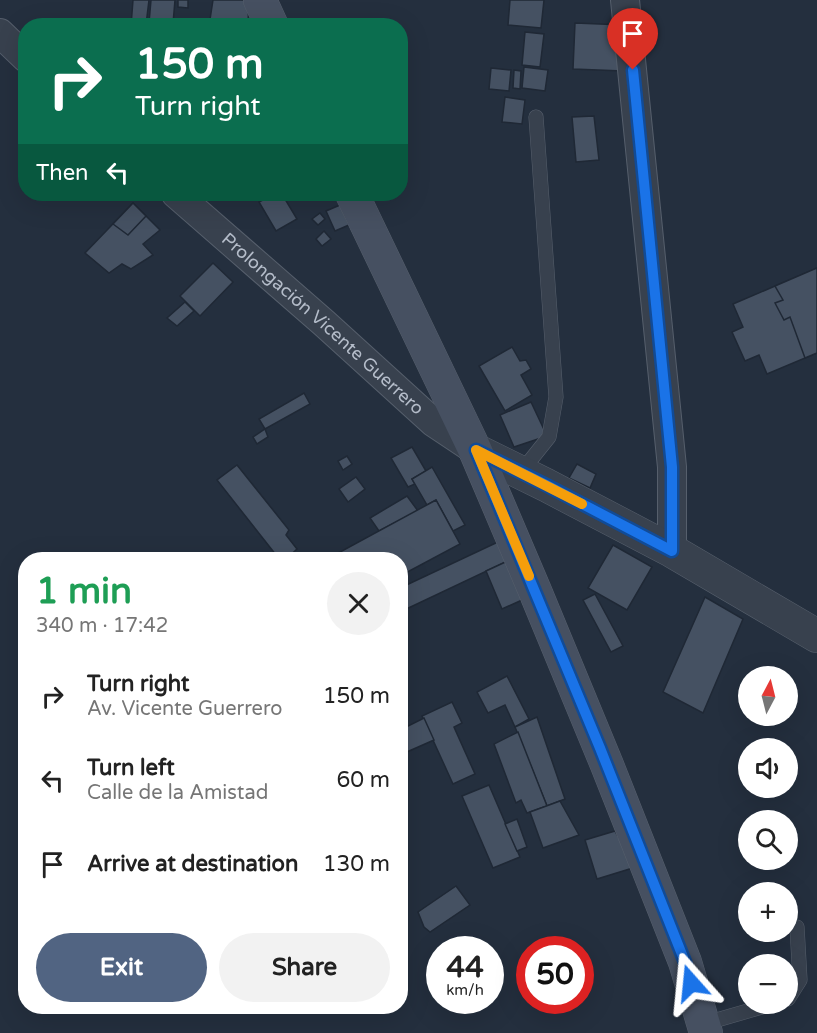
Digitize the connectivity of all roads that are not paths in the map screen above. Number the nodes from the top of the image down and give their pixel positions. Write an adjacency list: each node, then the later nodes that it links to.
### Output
1 (260, 0): 3 (main road)
2 (625, 0): 11 (street)
3 (268, 18)
4 (0, 33): 5 (street)
5 (18, 50)
6 (536, 117): 10 (lane)
7 (184, 201): 9 (street, Prolongación Vicente Guerrero)
8 (355, 201): 9 (main road)
9 (476, 450): 10 (street); 16 (main road)
10 (521, 472): 11 (street)
11 (672, 551): 12 (street)
12 (817, 636)
13 (798, 942): 14 (lane)
14 (798, 983)
15 (744, 1014): 16 (lane)
16 (705, 1028)

